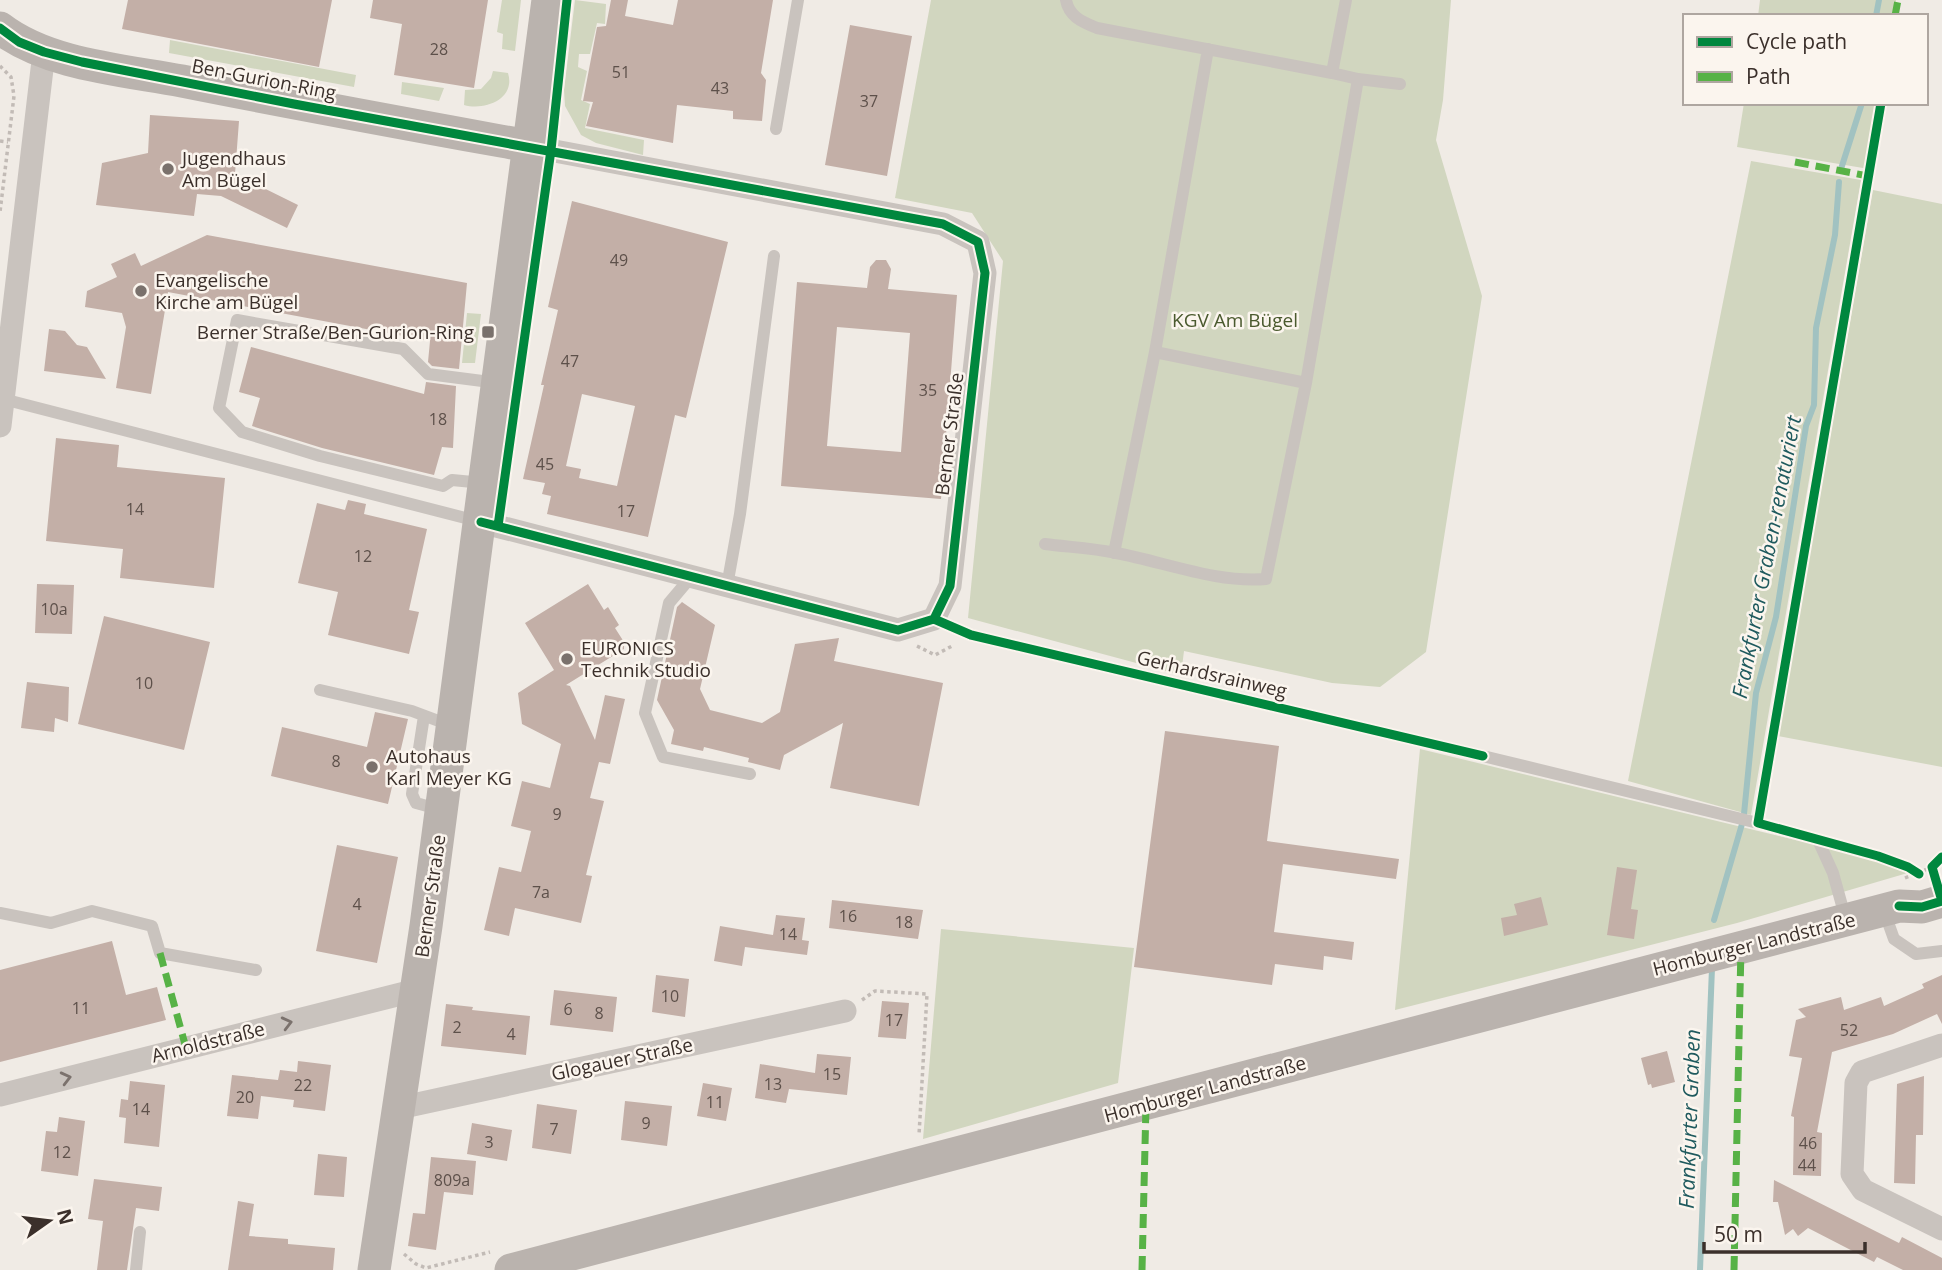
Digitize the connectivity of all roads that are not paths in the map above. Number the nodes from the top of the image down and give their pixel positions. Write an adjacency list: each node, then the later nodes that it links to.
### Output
1 (548, 0): 12 (street, Berner Straße)
2 (799, 0): 11 (lane)
3 (1066, 0): 6 (lane)
4 (1346, 0): 8 (lane)
5 (0, 28): 7 (street, Ben-Gurion-Ring)
6 (1208, 49): 8 (lane); 14 (lane)
7 (44, 52): 12 (street, Ben-Gurion-Ring); 17 (street)
8 (1332, 73): 9 (lane)
9 (1357, 79): 10 (lane); 16 (lane)
10 (1400, 84)
11 (776, 129)
12 (528, 146): 15 (street, Berner Straße); 25 (street, Berner Straße)
13 (774, 256): 24 (lane)
14 (1155, 352): 16 (lane); 22 (lane)
15 (498, 383): 19 (street, Berner Straße); 19 (lane)
16 (1306, 383): 22 (lane)
17 (3, 399): 18 (street); 20 (lane)
18 (0, 426)
19 (485, 484): 20 (street, Berner Straße)
20 (481, 522): 23 (street); 27 (street, Berner Straße)
21 (1045, 544): 22 (lane)
22 (1114, 553)
23 (691, 577): 24 (street); 28 (lane)
24 (727, 586): 25 (street)
25 (934, 619): 33 (lane, Gerhardsrainweg)
26 (320, 690): 27 (lane)
27 (438, 721): 36 (street, Berner Straße)
28 (750, 774)
29 (1931, 876): 31 (street, Homburger Landstraße)
30 (1942, 901): 31 (street, Homburger Landstraße)
31 (1892, 908): 33 (street, Homburger Landstraße); 34 (lane)
32 (0, 913): 35 (lane)
33 (1846, 920): 45 (street, Homburger Landstraße)
34 (1942, 951)
35 (256, 970)
36 (417, 990): 39 (street, Arnoldstraße, one-way to 36); 40 (street, Berner Straße)
37 (845, 1011): 40 (street, Glogauer Straße)
38 (1942, 1045): 41 (street)
39 (0, 1095)
40 (399, 1108): 44 (street, Berner Straße)
41 (1942, 1229)
42 (140, 1232): 43 (lane)
43 (136, 1270)
44 (374, 1270)
45 (511, 1270)

